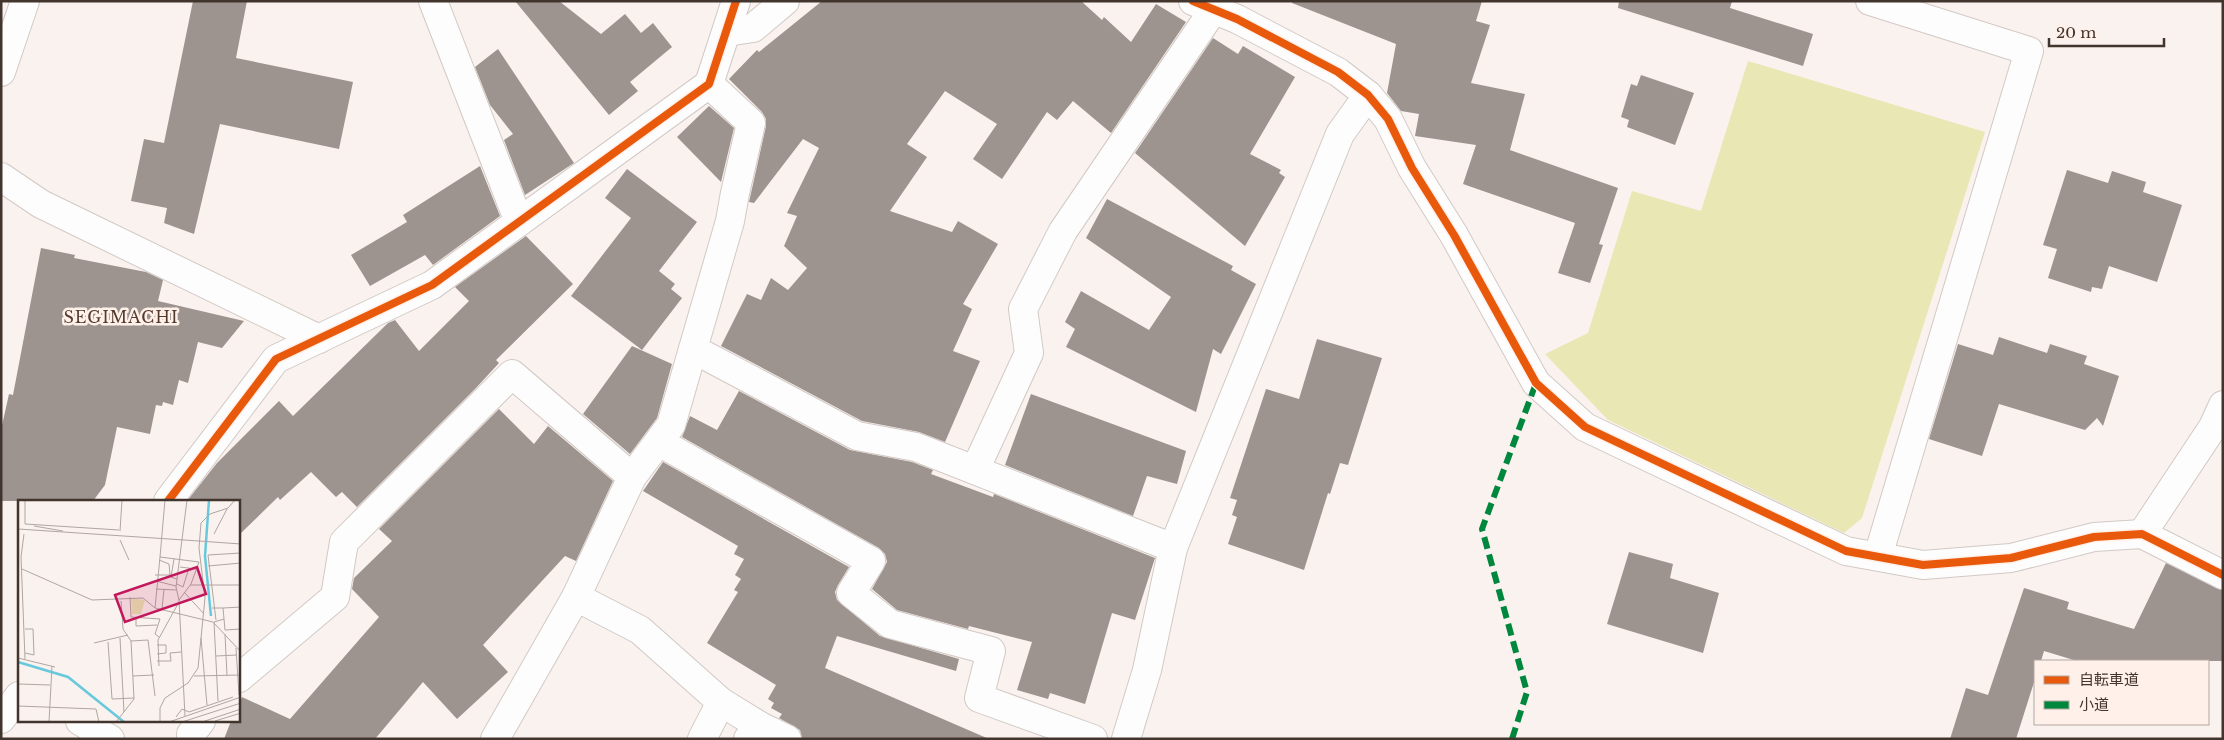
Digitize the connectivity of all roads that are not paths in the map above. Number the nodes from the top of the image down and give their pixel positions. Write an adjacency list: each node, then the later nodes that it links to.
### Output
1 (24, 1): 9 (street)
2 (433, 1): 13 (street)
3 (736, 1): 8 (street)
4 (785, 1): 8 (street)
5 (1870, 1): 7 (street)
6 (1203, 5): 11 (street); 18 (street)
7 (1920, 9): 23 (street)
8 (727, 32): 10 (street)
9 (1, 72)
10 (709, 84): 13 (street); 15 (street)
11 (1368, 95): 22 (street); 23 (street)
12 (1, 177): 14 (street)
13 (519, 222): 14 (street)
14 (319, 339): 20 (street)
15 (693, 349): 17 (street); 18 (street)
16 (2223, 405): 21 (street)
17 (659, 442): 19 (street); 38 (street)
18 (975, 470): 22 (street)
19 (632, 477): 25 (street); 26 (street)
20 (169, 500)
21 (2142, 534): 23 (street); 24 (street)
22 (1172, 548): 39 (street)
23 (1878, 556)
24 (2223, 576)
25 (576, 597): 28 (street); 35 (street)
26 (240, 677)
27 (18, 697): 29 (street)
28 (721, 702): 32 (street); 36 (street)
29 (1, 719)
30 (82, 722): 33 (street)
31 (200, 722): 34 (street)
32 (754, 732): 37 (street)
33 (110, 739)
34 (191, 739)
35 (495, 739)
36 (702, 739)
37 (787, 739)
38 (1094, 739)
39 (1126, 739)

